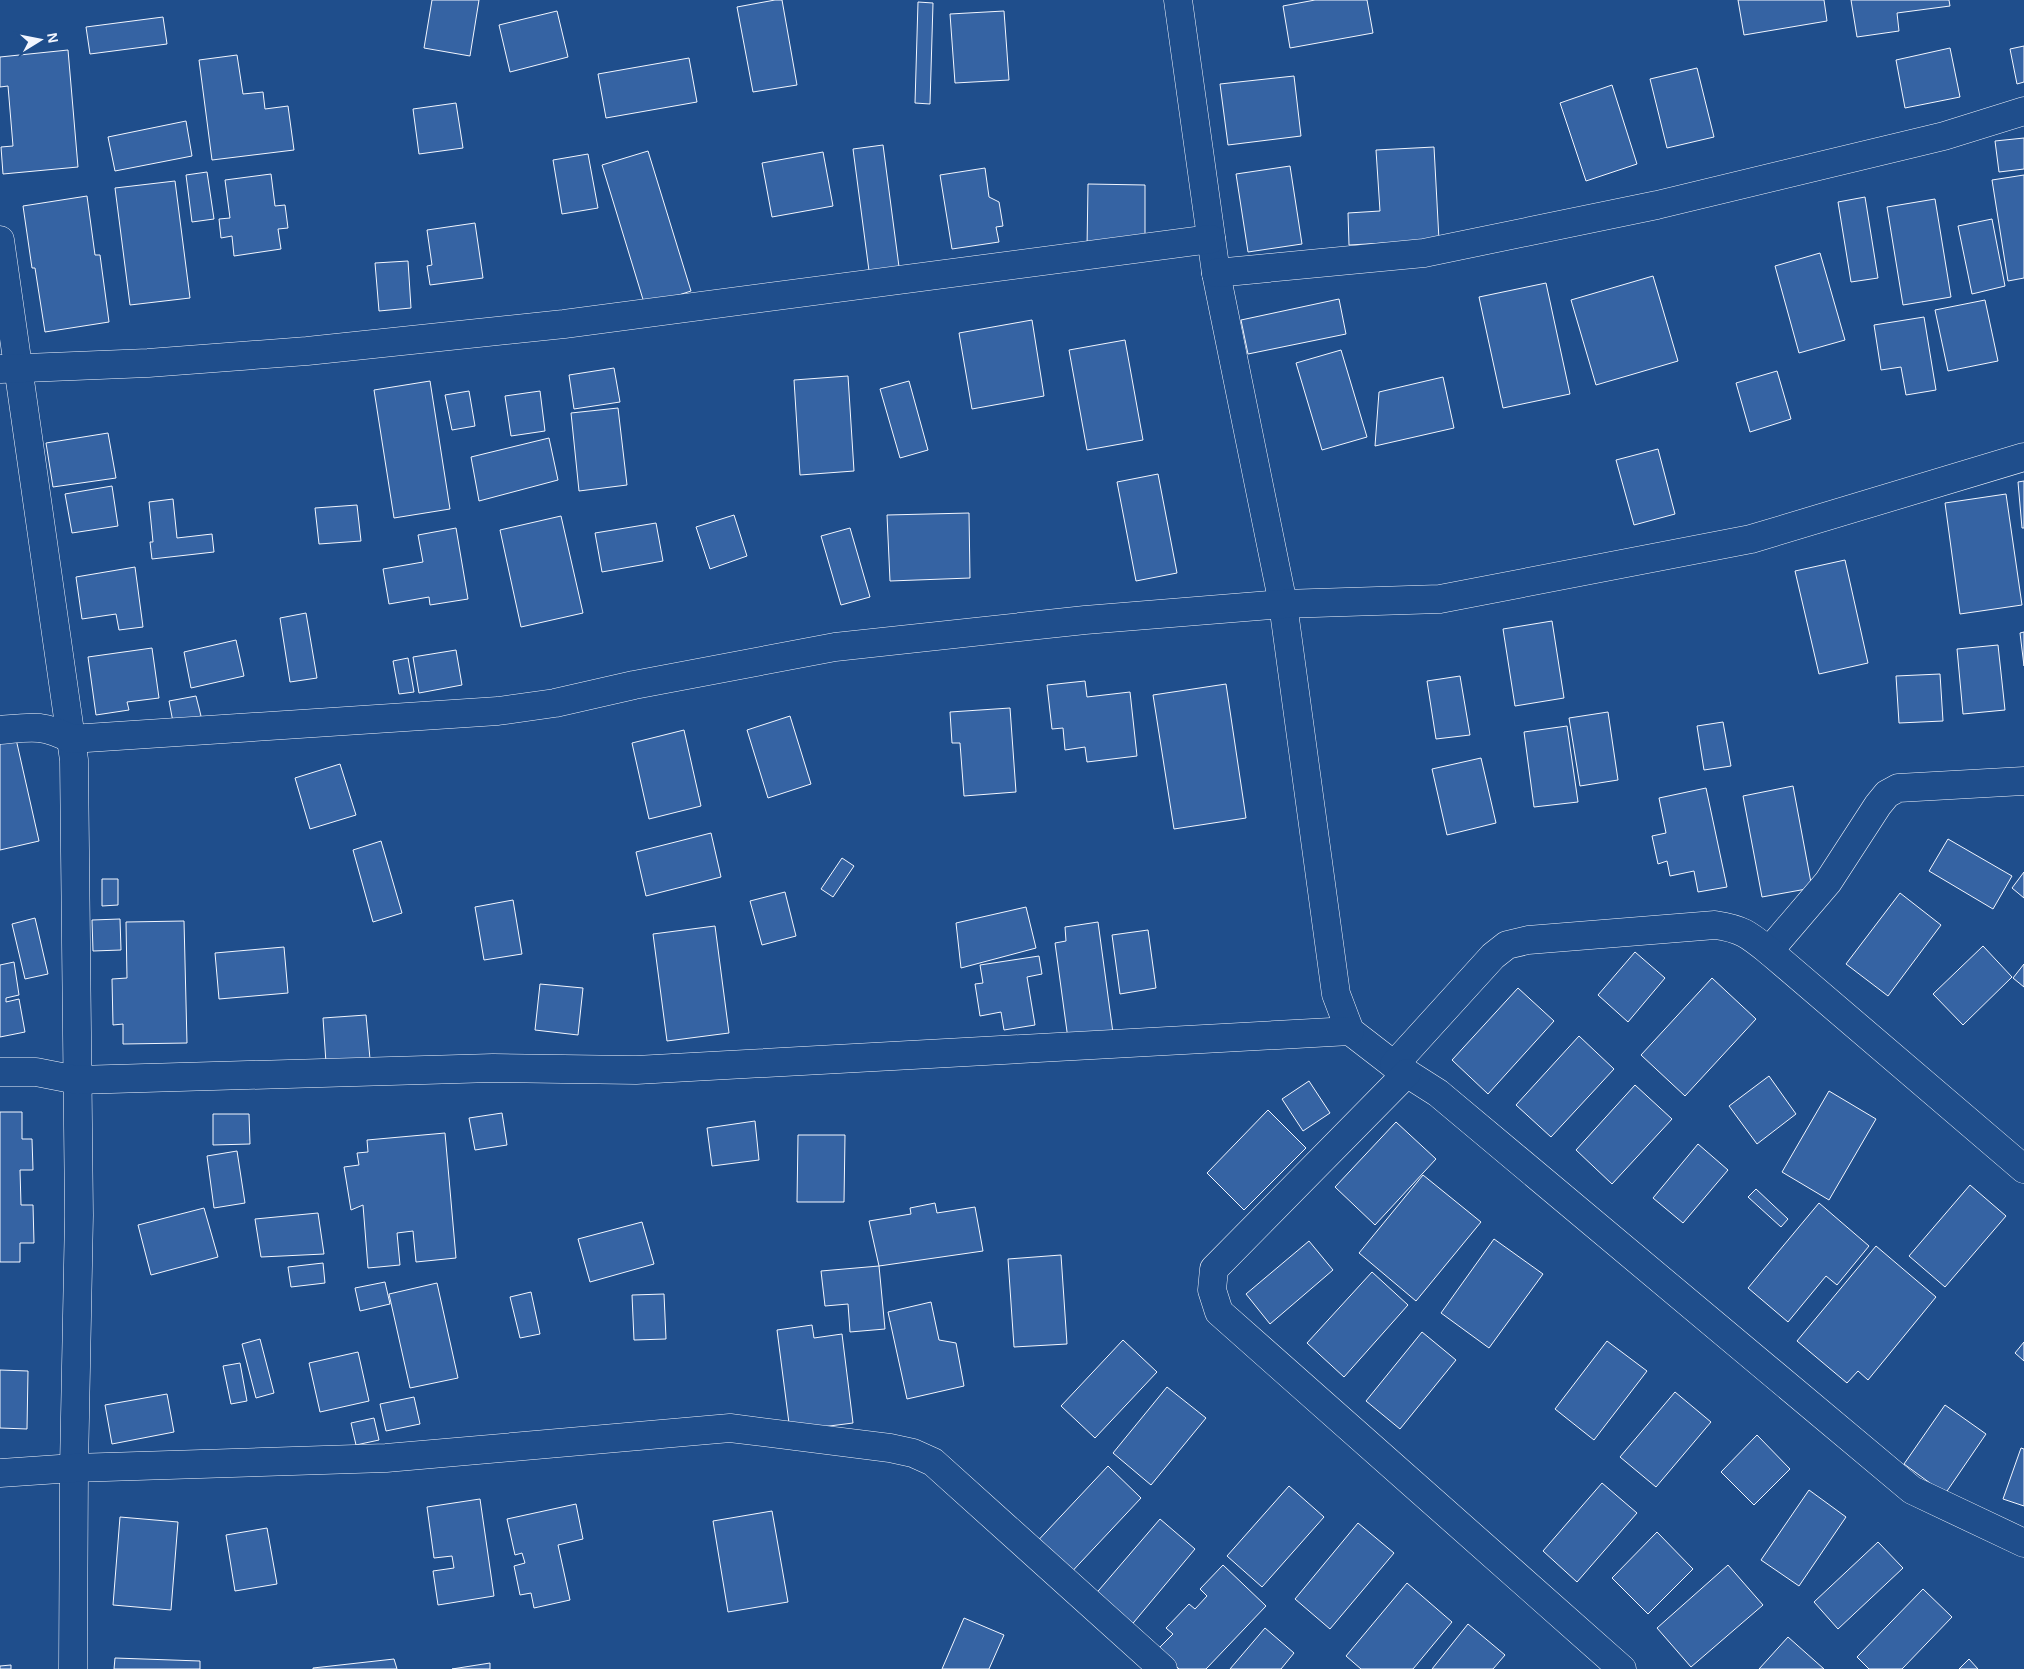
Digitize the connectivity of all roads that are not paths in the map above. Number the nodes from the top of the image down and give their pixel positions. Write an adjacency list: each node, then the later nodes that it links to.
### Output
1 (1178, 0): 3 (street)
2 (2024, 111): 5 (street)
3 (1211, 239): 5 (street); 6 (street)
4 (0, 240): 6 (street)
5 (1216, 272): 8 (street)
6 (9, 369): 10 (street)
7 (2024, 457): 8 (street)
8 (1283, 604): 10 (street); 13 (street)
9 (0, 730): 10 (street)
10 (71, 739): 16 (street)
11 (2024, 781): 12 (street)
12 (1769, 951): 14 (street); 17 (street)
13 (1350, 1031): 14 (street); 16 (street)
14 (1400, 1069): 20 (street); 23 (street)
15 (0, 1072): 16 (street)
16 (77, 1080): 18 (street)
17 (2024, 1169)
18 (74, 1468): 19 (street); 21 (street); 22 (street)
19 (0, 1473)
20 (2024, 1543)
21 (73, 1669)
22 (1163, 1669)
23 (1622, 1669)

